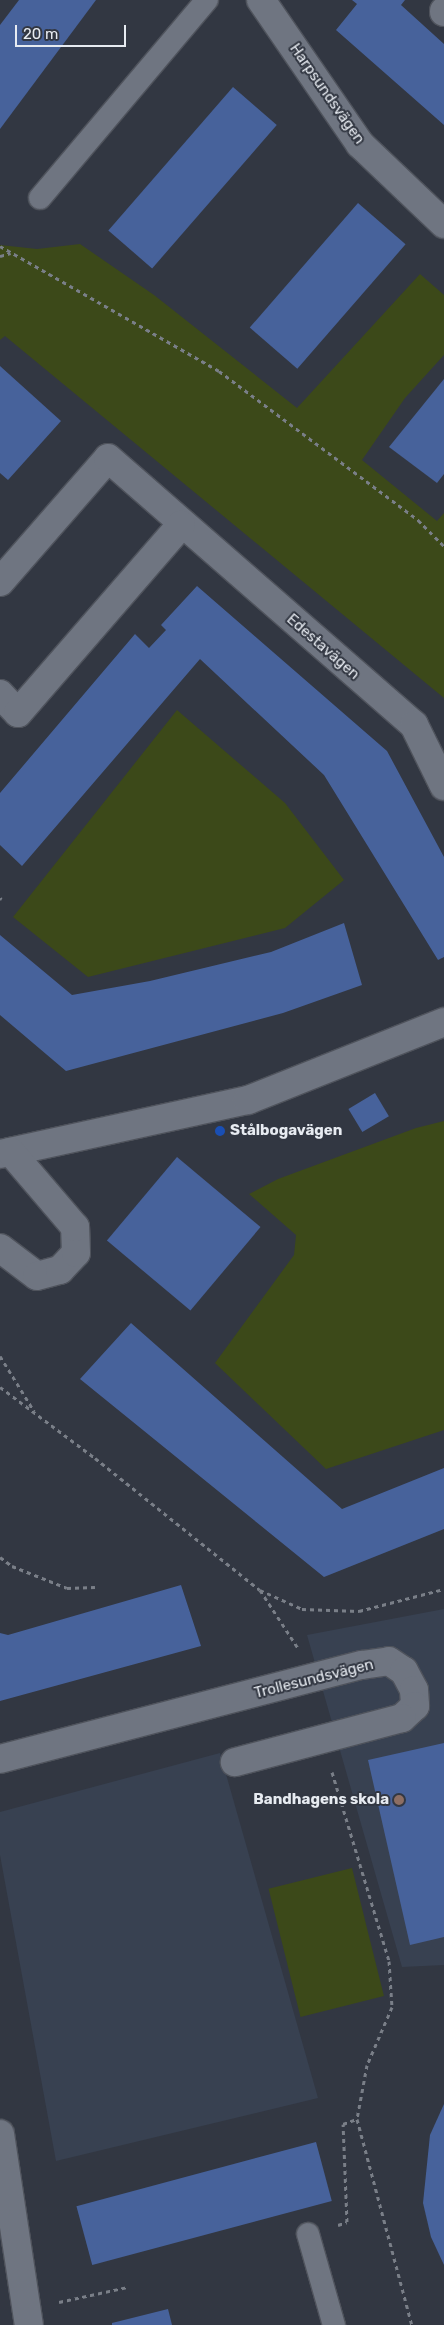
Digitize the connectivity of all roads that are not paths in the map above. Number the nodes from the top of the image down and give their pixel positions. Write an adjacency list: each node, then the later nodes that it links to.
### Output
1 (207, 0): 3 (lane)
2 (261, 0): 4 (street, Harpsundsvägen)
3 (40, 198)
4 (444, 224)
5 (181, 524): 6 (street, Edestavägen); 7 (street); 8 (street, Edestavägen)
6 (0, 582)
7 (0, 694)
8 (444, 786)
9 (444, 1022): 10 (street)
10 (5, 1153): 11 (street)
11 (0, 1248)
12 (0, 1759): 13 (street, Trollesundsvägen)
13 (235, 1762)
14 (0, 2134): 16 (street)
15 (308, 2234): 17 (lane)
16 (28, 2317)
17 (334, 2325)

